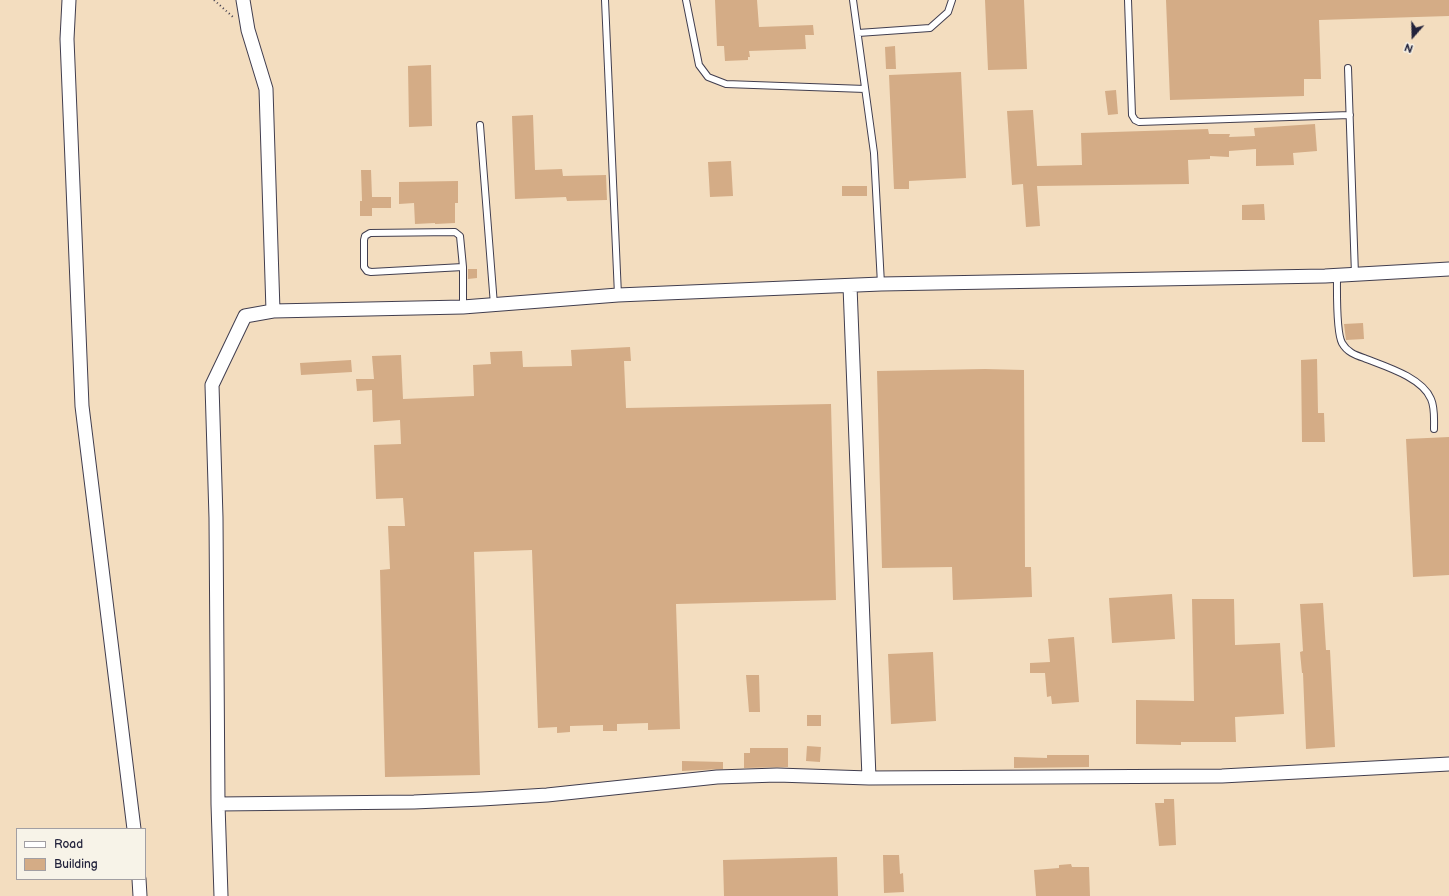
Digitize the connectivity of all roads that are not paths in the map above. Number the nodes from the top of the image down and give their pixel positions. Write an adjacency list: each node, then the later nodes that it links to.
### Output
1 (69, 0): 27 (street)
2 (243, 0): 22 (street)
3 (605, 0): 19 (lane)
4 (686, 0): 10 (lane)
5 (853, 0): 8 (lane)
6 (952, 0): 8 (lane)
7 (1128, 0): 11 (lane)
8 (858, 33): 10 (lane)
9 (1348, 68): 11 (lane)
10 (865, 89): 17 (lane)
11 (1350, 116): 15 (lane)
12 (480, 125): 20 (lane)
13 (463, 267): 13 (lane); 21 (lane)
14 (1449, 269): 15 (street)
15 (1355, 275): 16 (street)
16 (1337, 276): 17 (street); 23 (lane)
17 (881, 284): 18 (street)
18 (850, 286): 19 (street); 25 (street)
19 (618, 295): 20 (street)
20 (494, 305): 21 (street)
21 (463, 307): 22 (street)
22 (273, 311): 26 (street)
23 (1434, 429)
24 (1449, 764): 25 (street)
25 (869, 778): 26 (street)
26 (218, 804): 30 (street)
27 (134, 828)
28 (139, 880): 29 (street)
29 (140, 896)
30 (221, 896)

